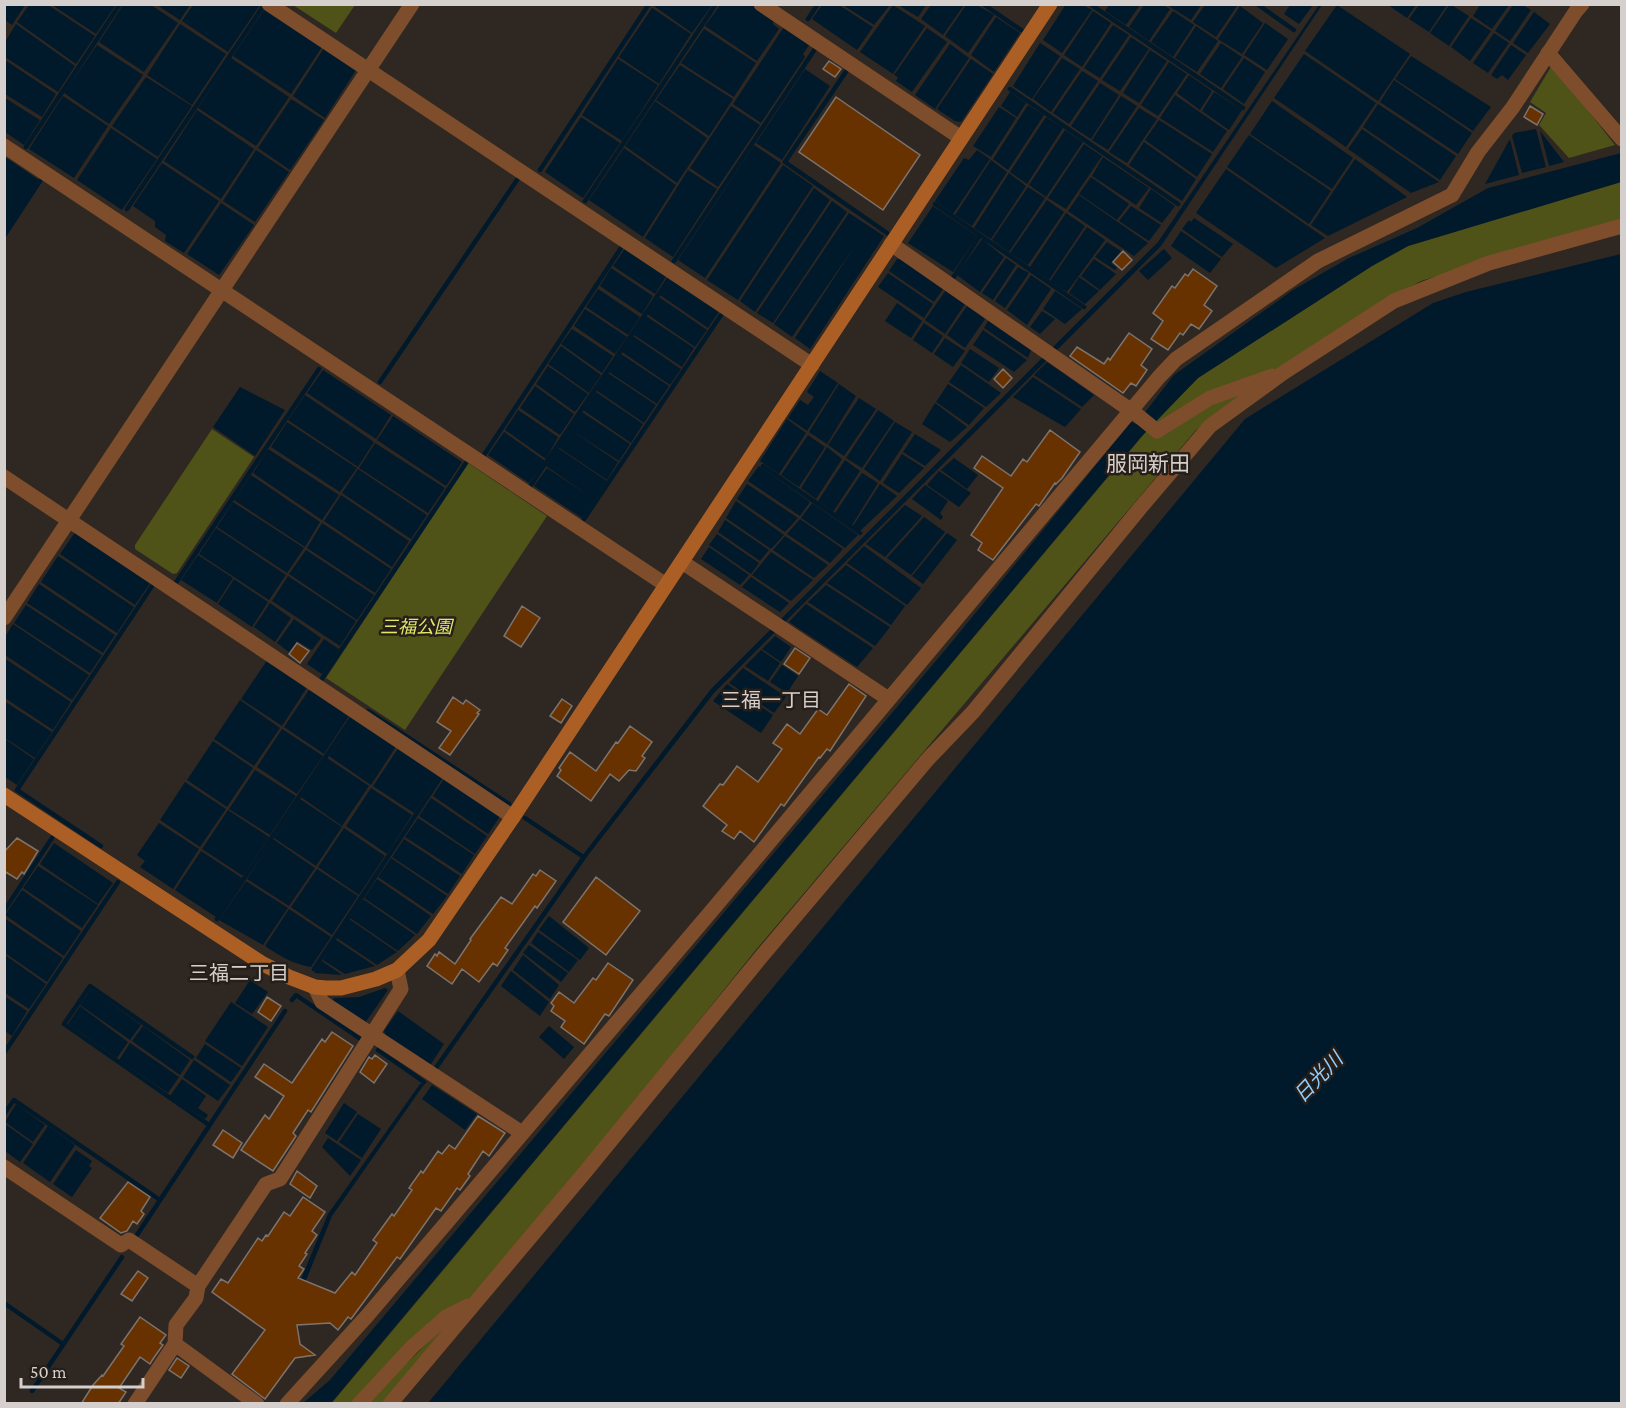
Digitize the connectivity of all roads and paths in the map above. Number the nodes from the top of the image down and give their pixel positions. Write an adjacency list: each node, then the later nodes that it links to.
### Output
1 (269, 4): 7 (street)
2 (412, 4): 7 (street)
3 (761, 4): 8 (street)
4 (1050, 4): 8 (street)
5 (1582, 4): 6 (street)
6 (1548, 53): 9 (street); 16 (street)
7 (368, 70): 13 (street); 14 (street)
8 (962, 138): 12 (street)
9 (1622, 139)
10 (4, 146): 13 (street)
11 (1622, 225): 15 (street)
12 (891, 244): 14 (street); 16 (street)
13 (222, 291): 18 (street); 20 (street)
14 (812, 365): 19 (street)
15 (1283, 373): 16 (street); 31 (street)
16 (1133, 412): 22 (street)
17 (4, 477): 18 (street)
18 (70, 520): 21 (street); 24 (street)
19 (682, 562): 20 (street); 22 (street)
20 (666, 585): 24 (street)
21 (4, 618)
22 (887, 698): 28 (street)
23 (4, 795): 26 (street)
24 (513, 817): 25 (street)
25 (397, 970): 26 (street); 27 (street)
26 (315, 987): 27 (street)
27 (371, 1035): 28 (street); 30 (street)
28 (522, 1133): 35 (street)
29 (4, 1167): 30 (street)
30 (198, 1286): 32 (street)
31 (476, 1302): 36 (street); 37 (street)
32 (175, 1344): 33 (street); 34 (street)
33 (135, 1404)
34 (256, 1404)
35 (287, 1404)
36 (359, 1404)
37 (390, 1404)

